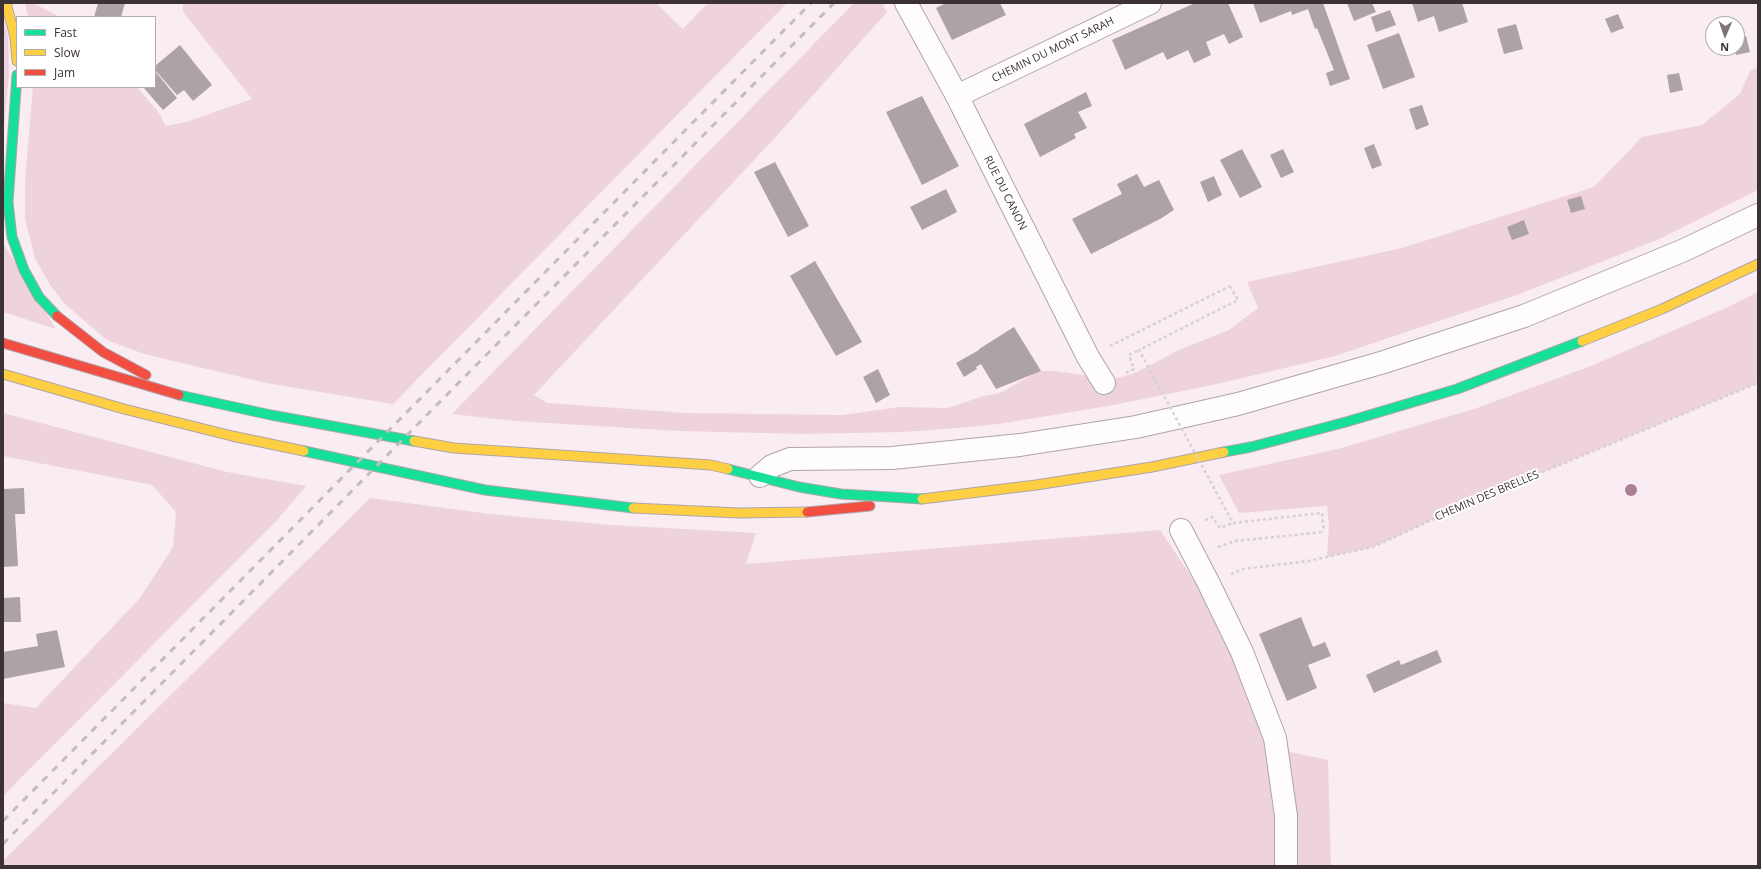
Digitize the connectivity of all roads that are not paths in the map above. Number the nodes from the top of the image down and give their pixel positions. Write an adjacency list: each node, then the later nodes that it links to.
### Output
1 (6, 3): 4 (main road)
2 (906, 3): 6 (street, RUE DU CANON)
3 (1150, 3): 6 (street, CHEMIN DU MONT SARAH)
4 (16, 49)
5 (16, 88): 12 (main road)
6 (957, 96): 11 (street, RUE DU CANON)
7 (1758, 215): 13 (street)
8 (1758, 264): 14 (main road)
9 (3, 343): 12 (main road)
10 (3, 374): 14 (main road)
11 (1104, 383)
12 (176, 394): 13 (main road)
13 (760, 476): 14 (main road)
14 (922, 498)
15 (1190, 526): 16 (street)
16 (1286, 866)

